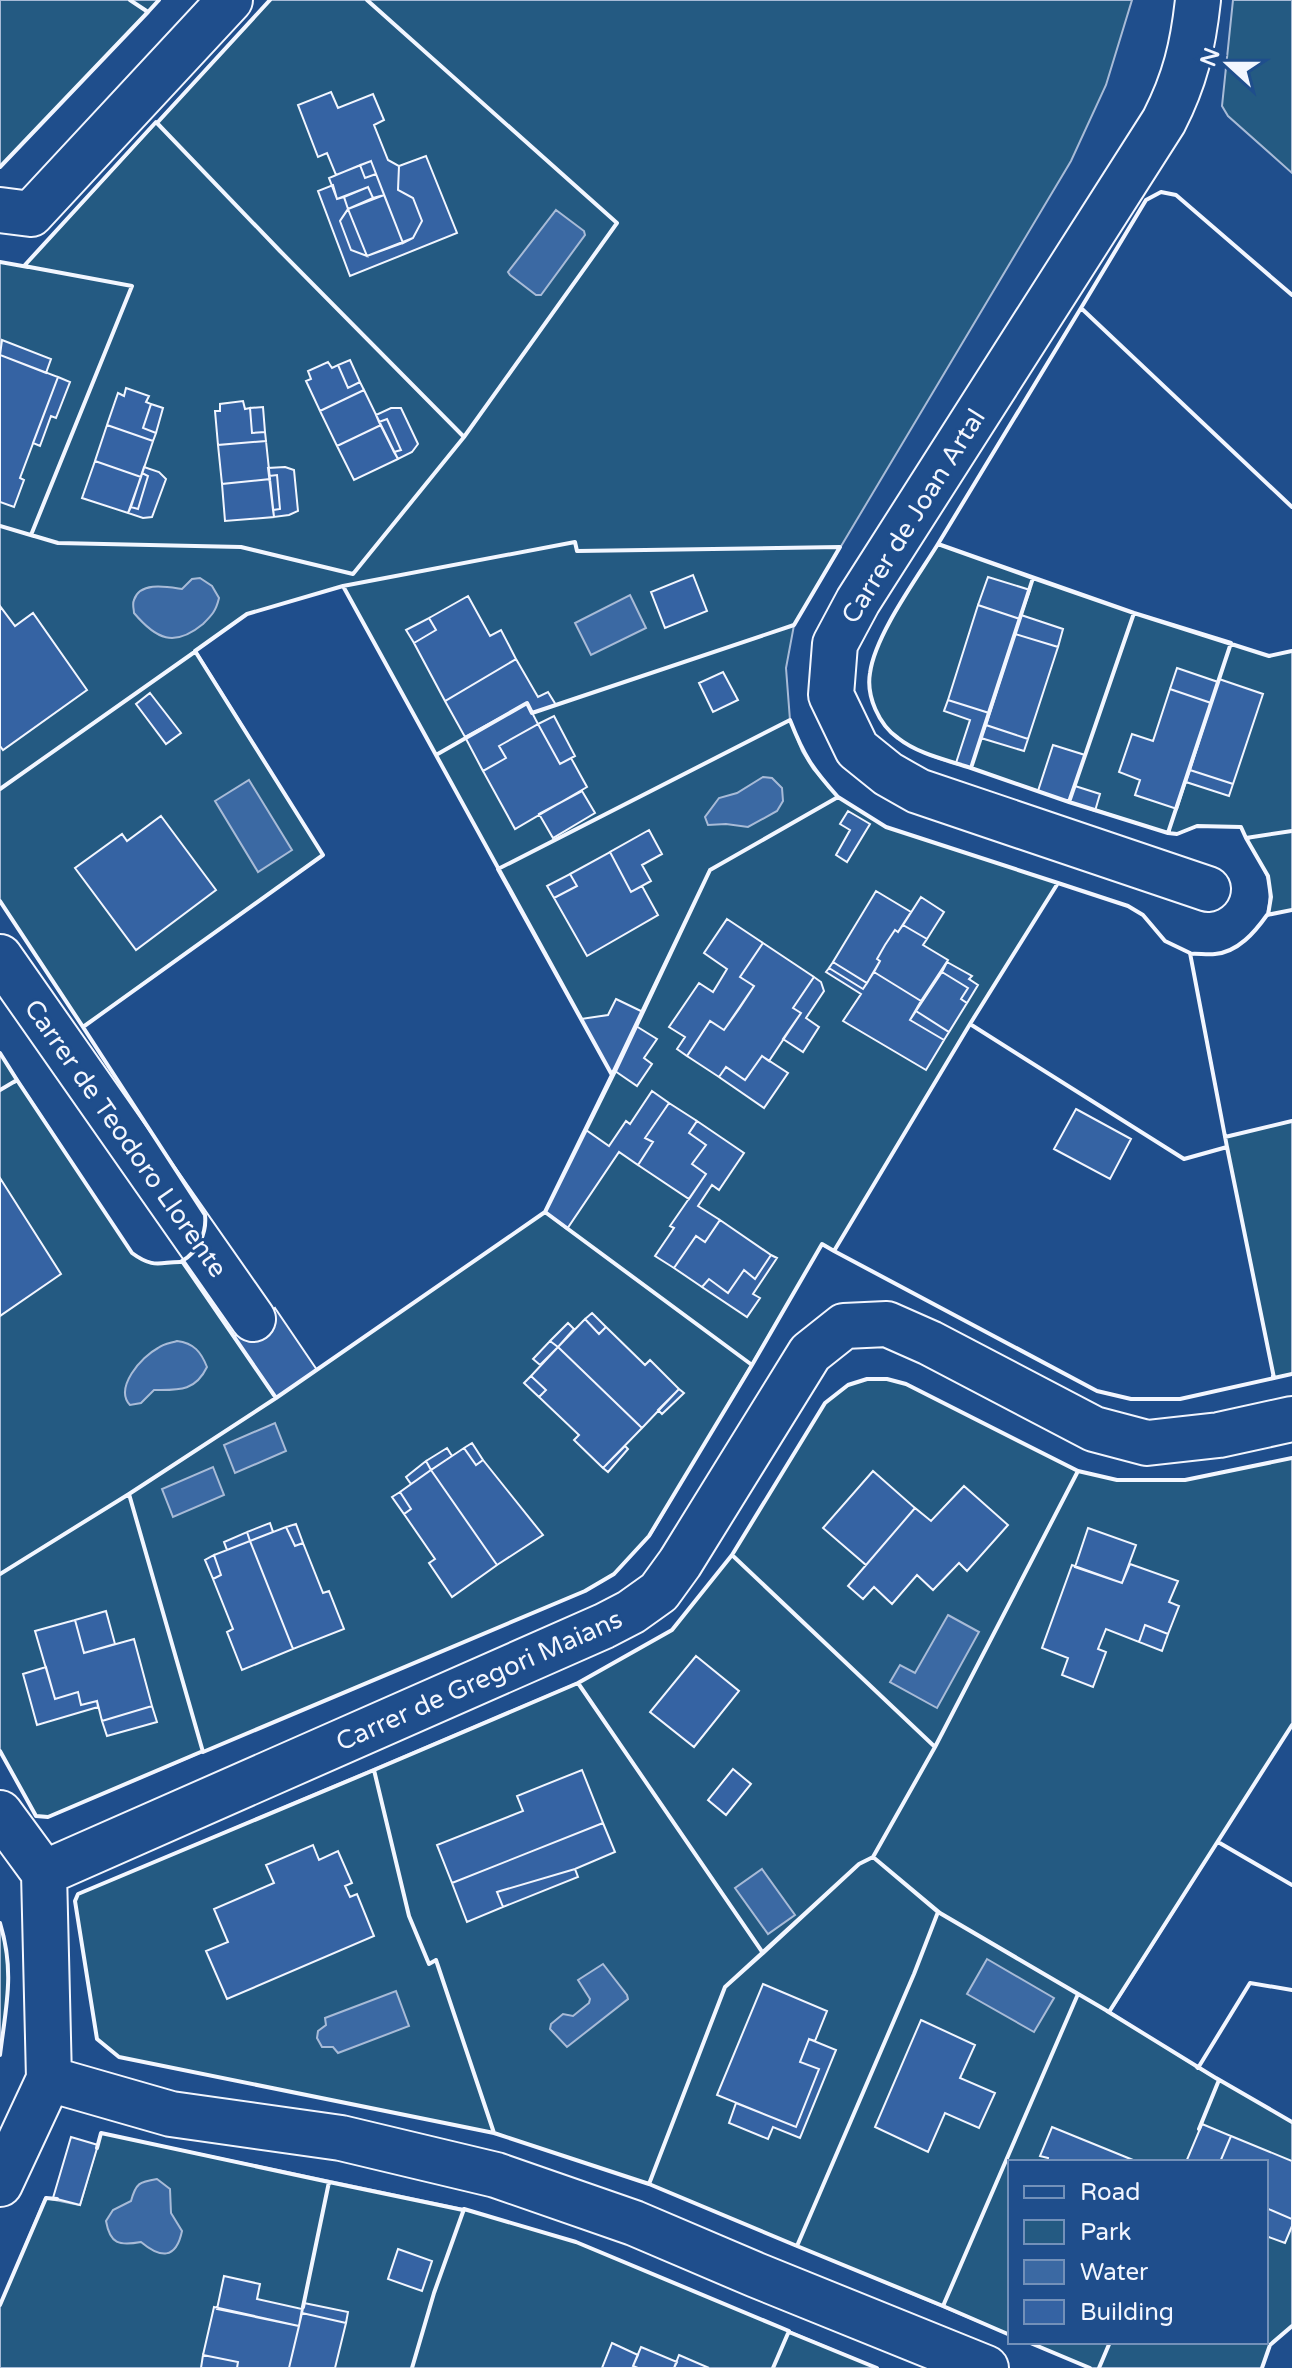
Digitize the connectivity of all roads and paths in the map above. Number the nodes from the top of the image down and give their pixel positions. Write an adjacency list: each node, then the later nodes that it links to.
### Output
1 (230, 0): 3 (street)
2 (1198, 0): 4 (street, Carrer de Joan Artal)
3 (0, 210)
4 (1208, 889)
5 (0, 957): 6 (street, Carrer de Teodoro Llorente)
6 (253, 1319)
7 (1292, 1419): 9 (street, Carrer de Gregori Maians)
8 (0, 1813): 9 (street)
9 (44, 1873): 10 (street)
10 (49, 2079): 11 (street); 12 (street)
11 (0, 2184)
12 (986, 2368)

